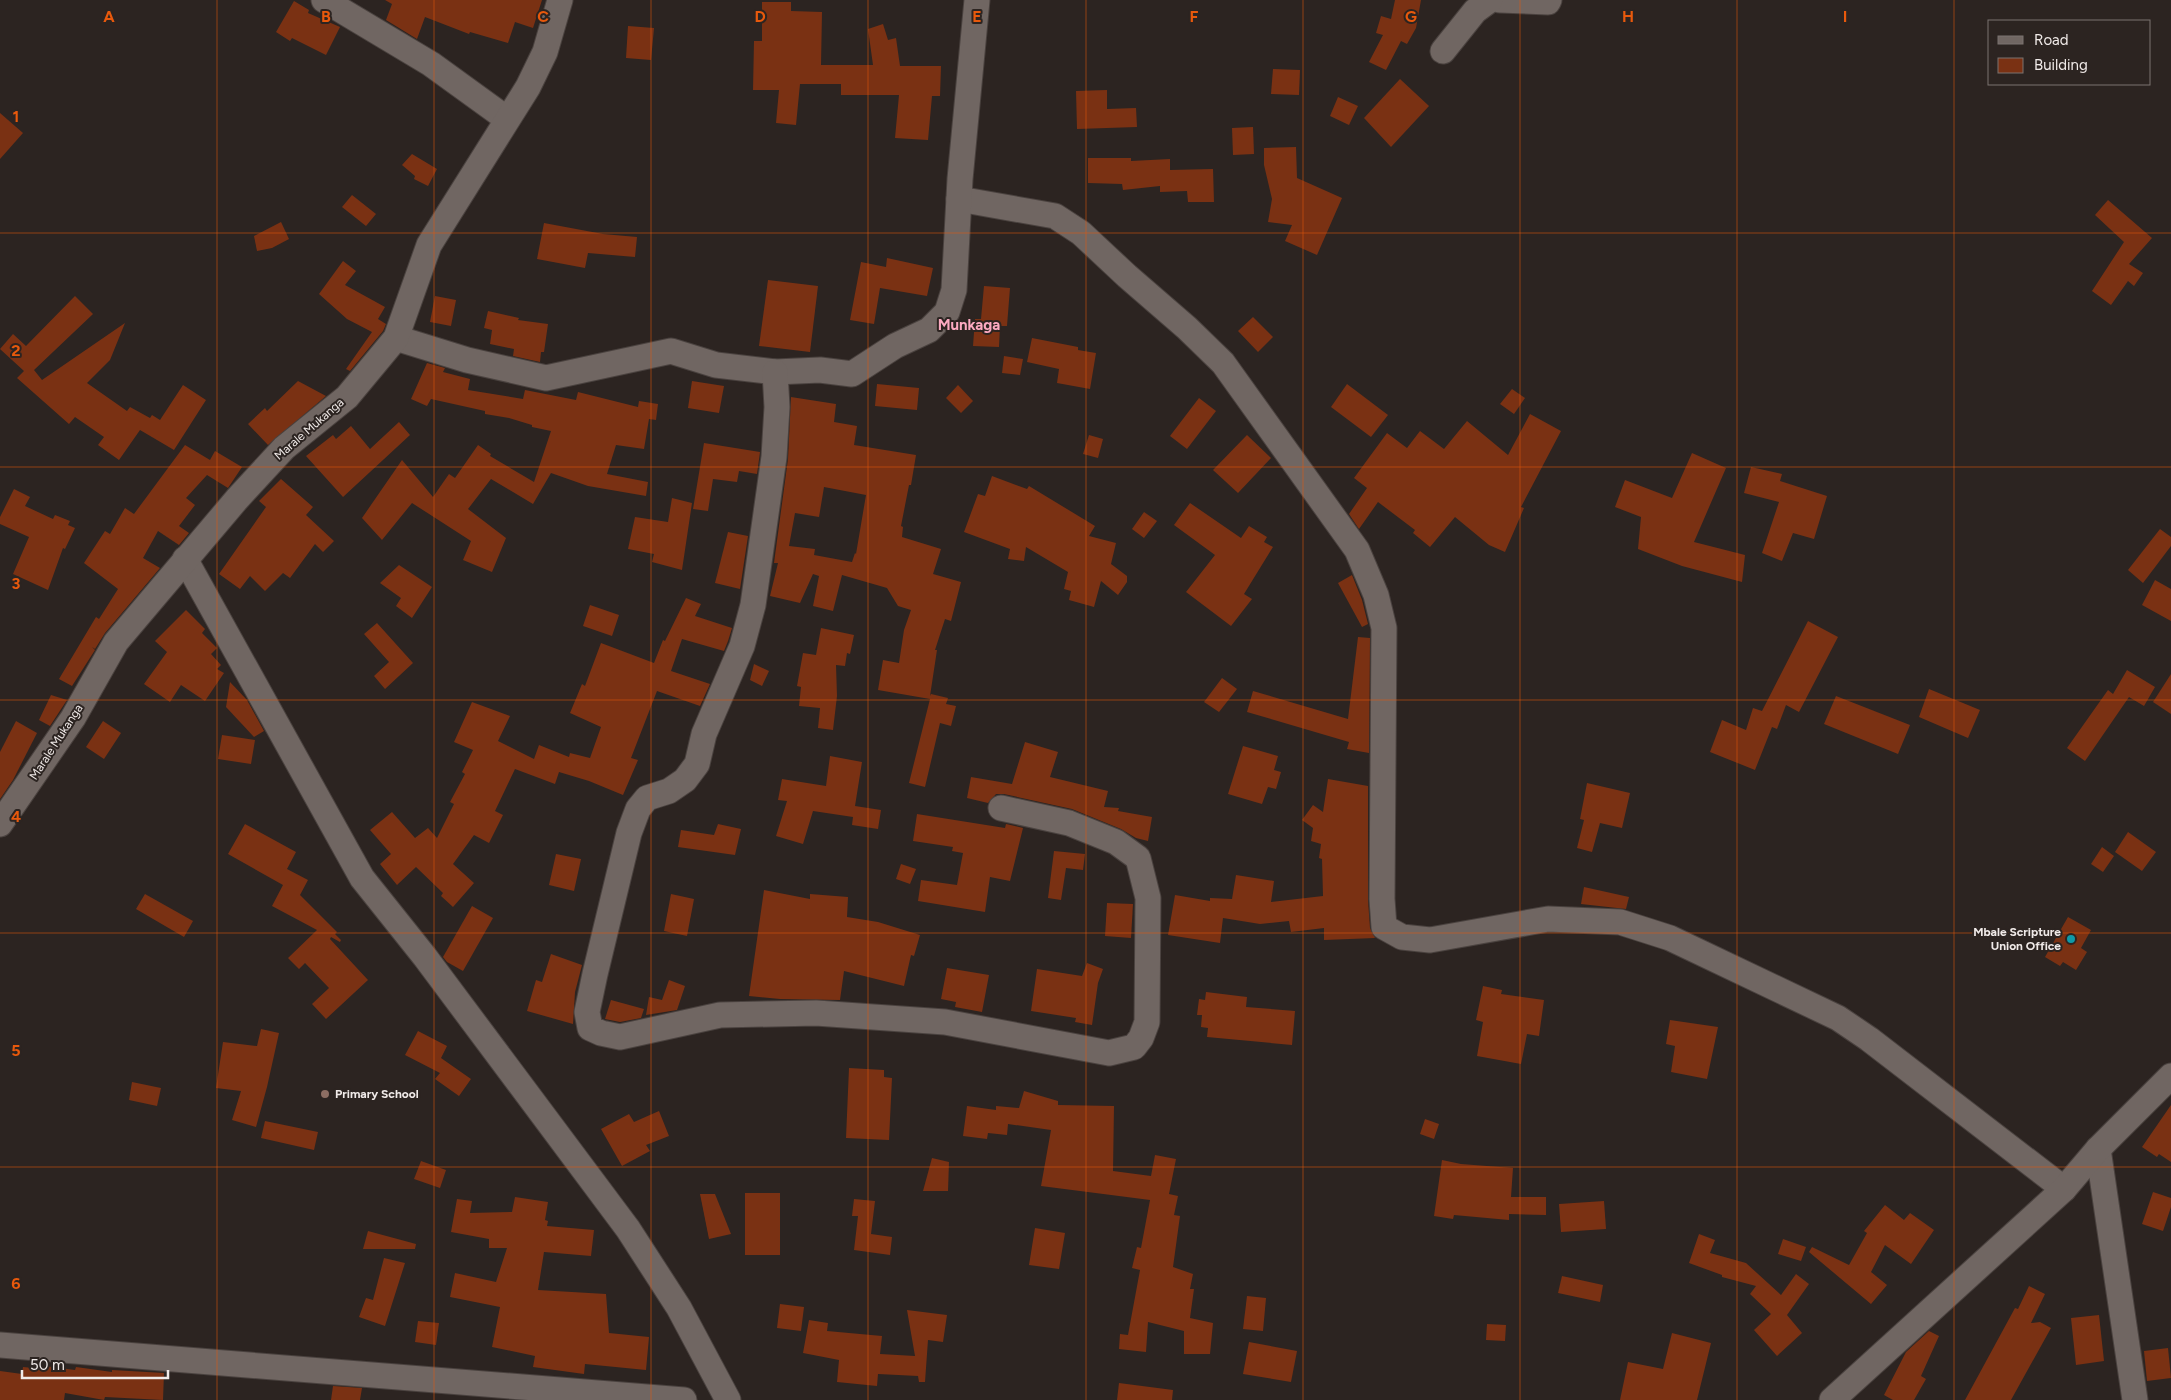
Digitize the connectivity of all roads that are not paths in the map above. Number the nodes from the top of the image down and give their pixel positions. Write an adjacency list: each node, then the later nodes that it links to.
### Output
1 (324, 0): 8 (street)
2 (560, 0): 8 (street, Marale Mukanga)
3 (977, 0): 9 (street)
4 (1490, 0): 7 (street)
5 (1500, 0): 6 (street)
6 (1549, 0)
7 (1443, 51)
8 (507, 119): 10 (street, Marale Mukanga)
9 (959, 199): 11 (street); 17 (street)
10 (396, 338): 11 (street); 12 (street, Marale Mukanga)
11 (775, 372): 13 (street)
12 (185, 559): 14 (street, Marale Mukanga); 20 (street)
13 (1001, 808)
14 (0, 824)
15 (2171, 1076): 16 (street)
16 (2098, 1149): 17 (street); 22 (street)
17 (2064, 1189): 21 (street)
18 (0, 1346): 19 (street)
19 (684, 1400)
20 (728, 1400)
21 (1832, 1400)
22 (2135, 1400)

